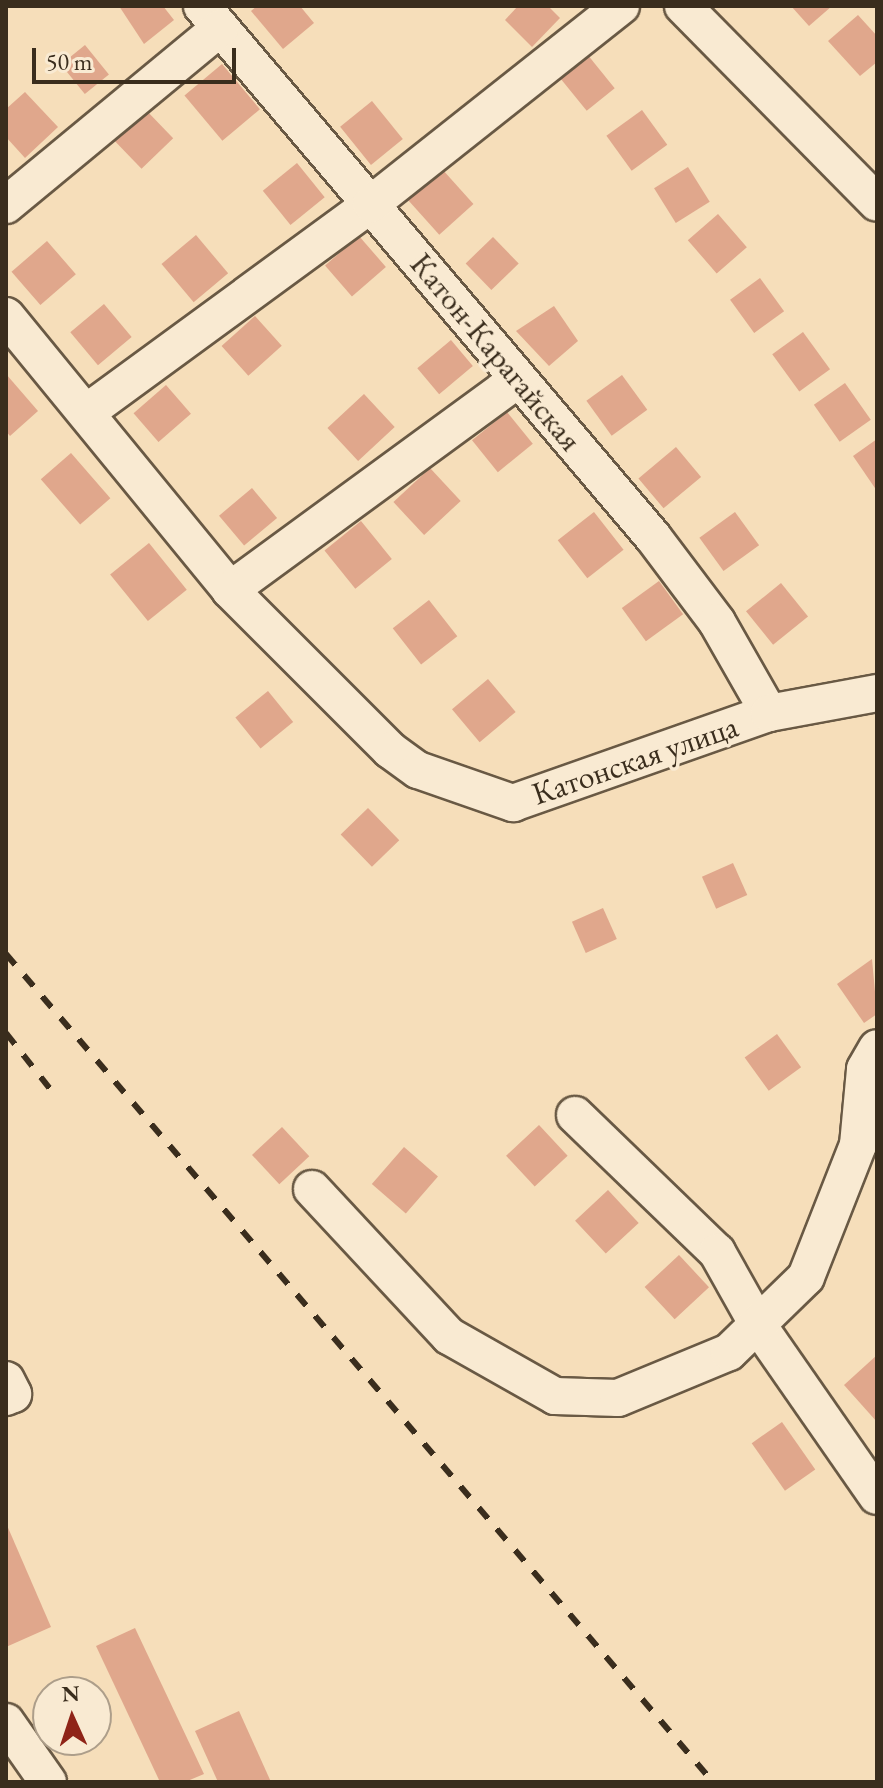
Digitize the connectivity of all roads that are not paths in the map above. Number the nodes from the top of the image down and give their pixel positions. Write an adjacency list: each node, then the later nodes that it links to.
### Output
1 (621, 6): 5 (street)
2 (683, 6): 4 (street)
3 (211, 17): 5 (street, Катон-Карагайская); 6 (street)
4 (877, 203)
5 (371, 204): 8 (street, Катон-Карагайская); 9 (street)
6 (6, 205)
7 (6, 316): 9 (street, Катонская улица)
8 (518, 379): 10 (street); 12 (street, Катон-Карагайская)
9 (87, 412): 10 (street, Катонская улица)
10 (230, 590): 12 (street, Катонская улица)
11 (877, 693): 12 (street, Катонская улица)
12 (769, 713)
13 (877, 1048): 16 (street)
14 (575, 1115): 16 (street)
15 (312, 1189): 16 (street)
16 (758, 1325): 19 (street)
17 (6, 1380): 18 (street)
18 (6, 1397)
19 (871, 1473)
20 (6, 1722): 21 (street)
21 (48, 1782)

